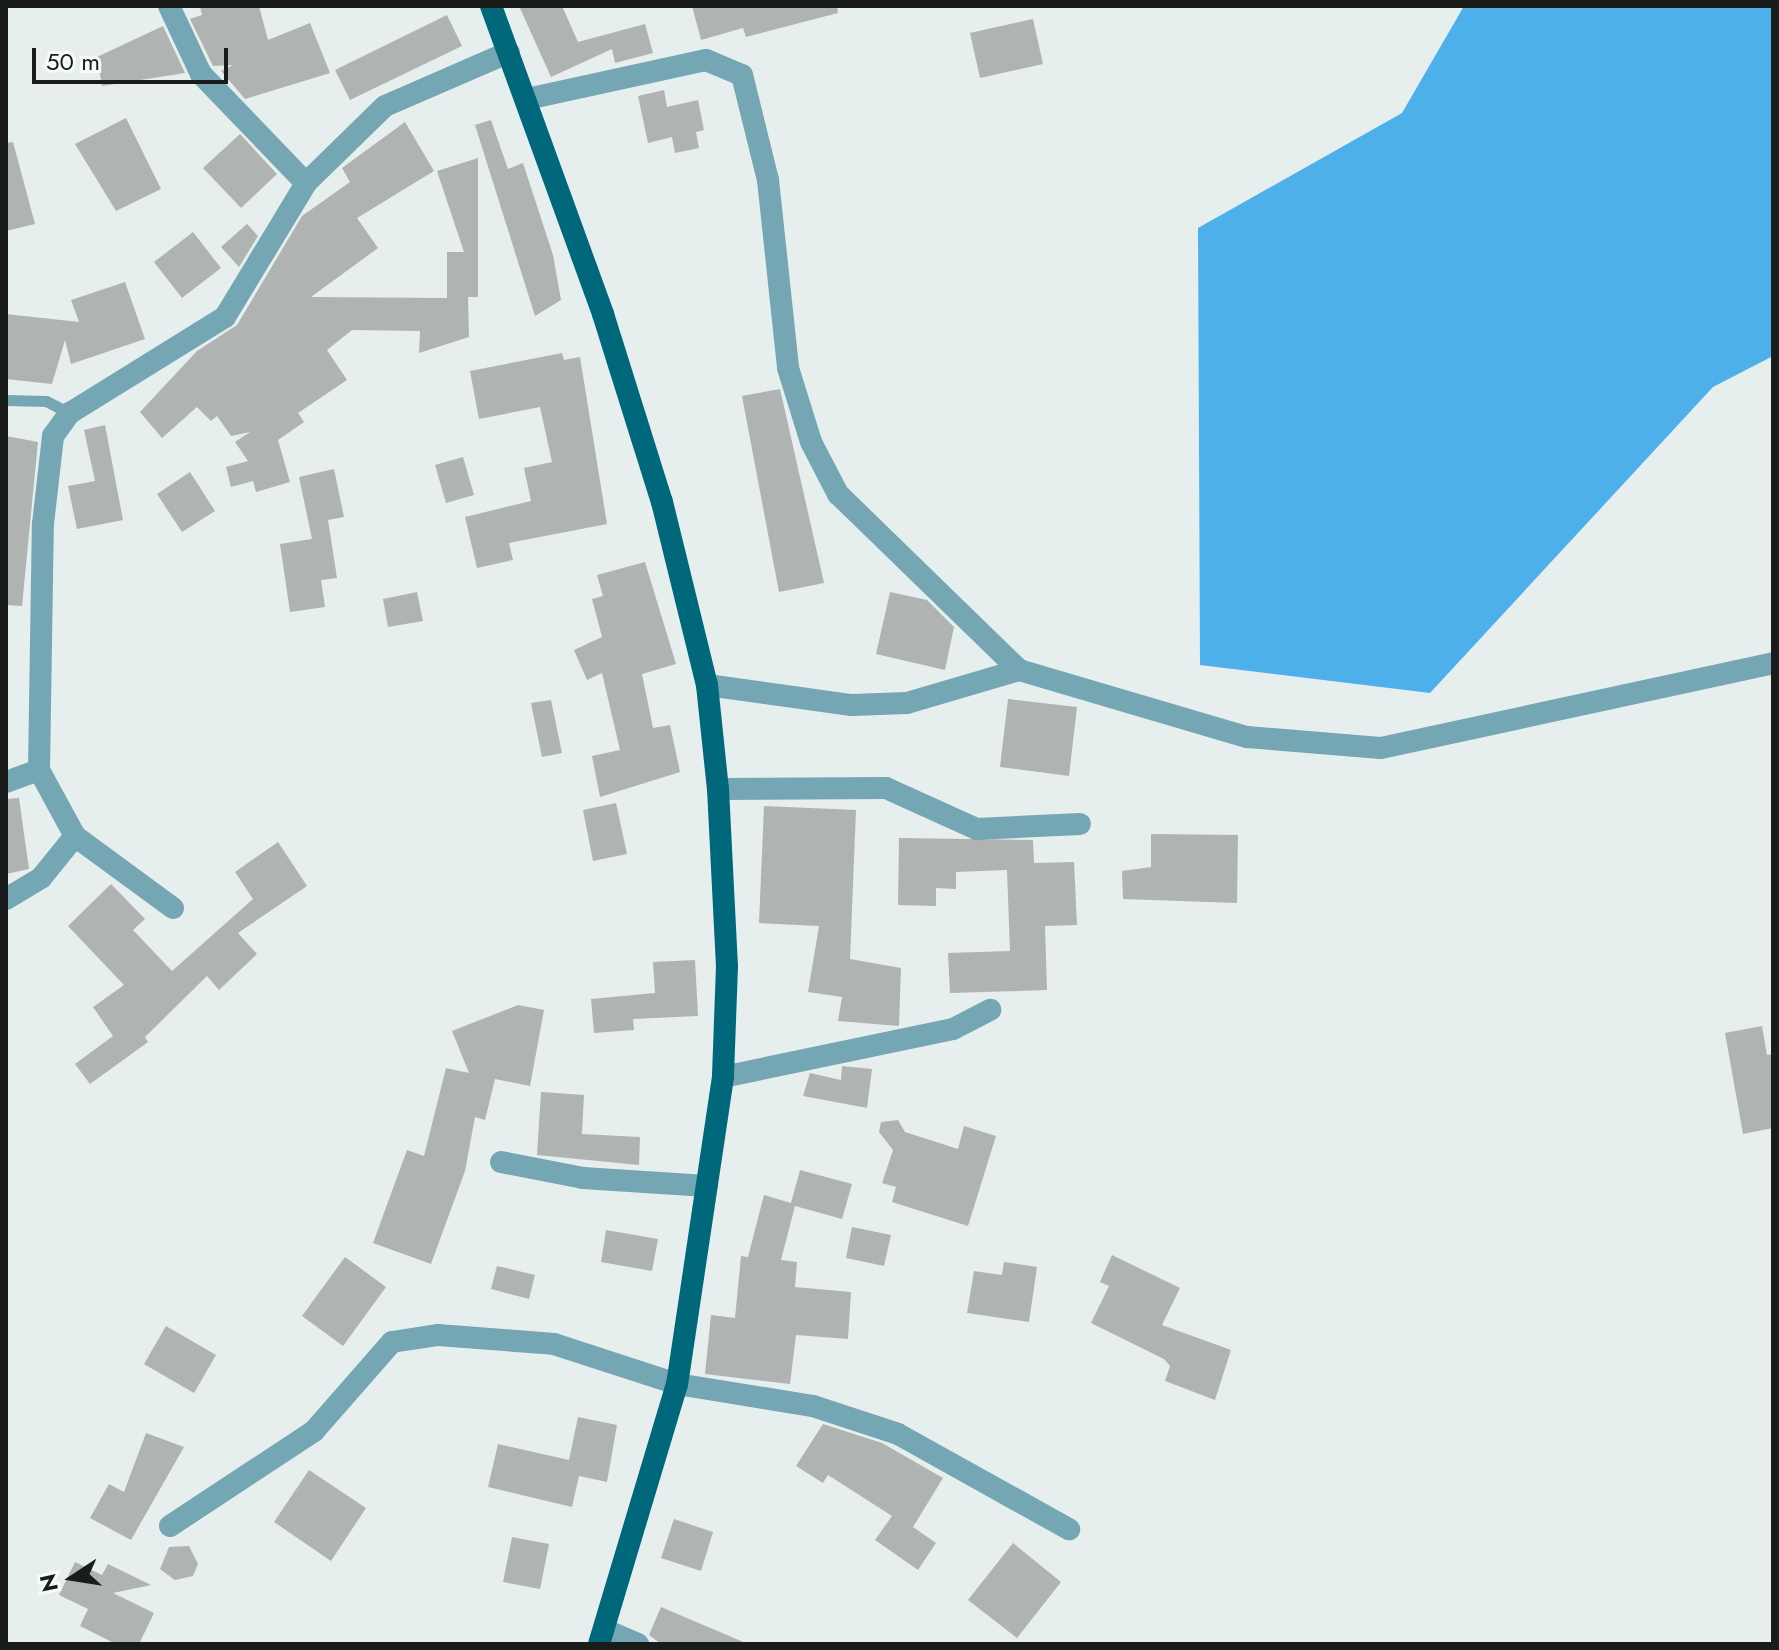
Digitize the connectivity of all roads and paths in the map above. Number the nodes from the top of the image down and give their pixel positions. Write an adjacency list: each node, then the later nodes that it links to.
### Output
1 (169, 6): 5 (street)
2 (491, 6): 3 (main road)
3 (509, 52): 4 (main road); 5 (street)
4 (527, 99): 9 (street); 10 (main road)
5 (306, 183): 7 (street)
6 (6, 400): 7 (lane)
7 (70, 413): 11 (street)
8 (1773, 663): 9 (street)
9 (1019, 670): 10 (street)
10 (707, 685): 13 (main road)
11 (39, 770): 12 (street); 15 (street)
12 (6, 782)
13 (718, 789): 14 (street); 19 (main road)
14 (1080, 824)
15 (75, 836): 16 (street); 17 (street)
16 (6, 899)
17 (173, 908)
18 (990, 1010): 19 (street)
19 (723, 1077): 21 (main road)
20 (501, 1162): 21 (street)
21 (707, 1186): 22 (main road)
22 (677, 1384): 23 (street); 24 (street); 25 (main road)
23 (170, 1526)
24 (1069, 1529)
25 (602, 1637): 26 (street)
26 (638, 1644)

